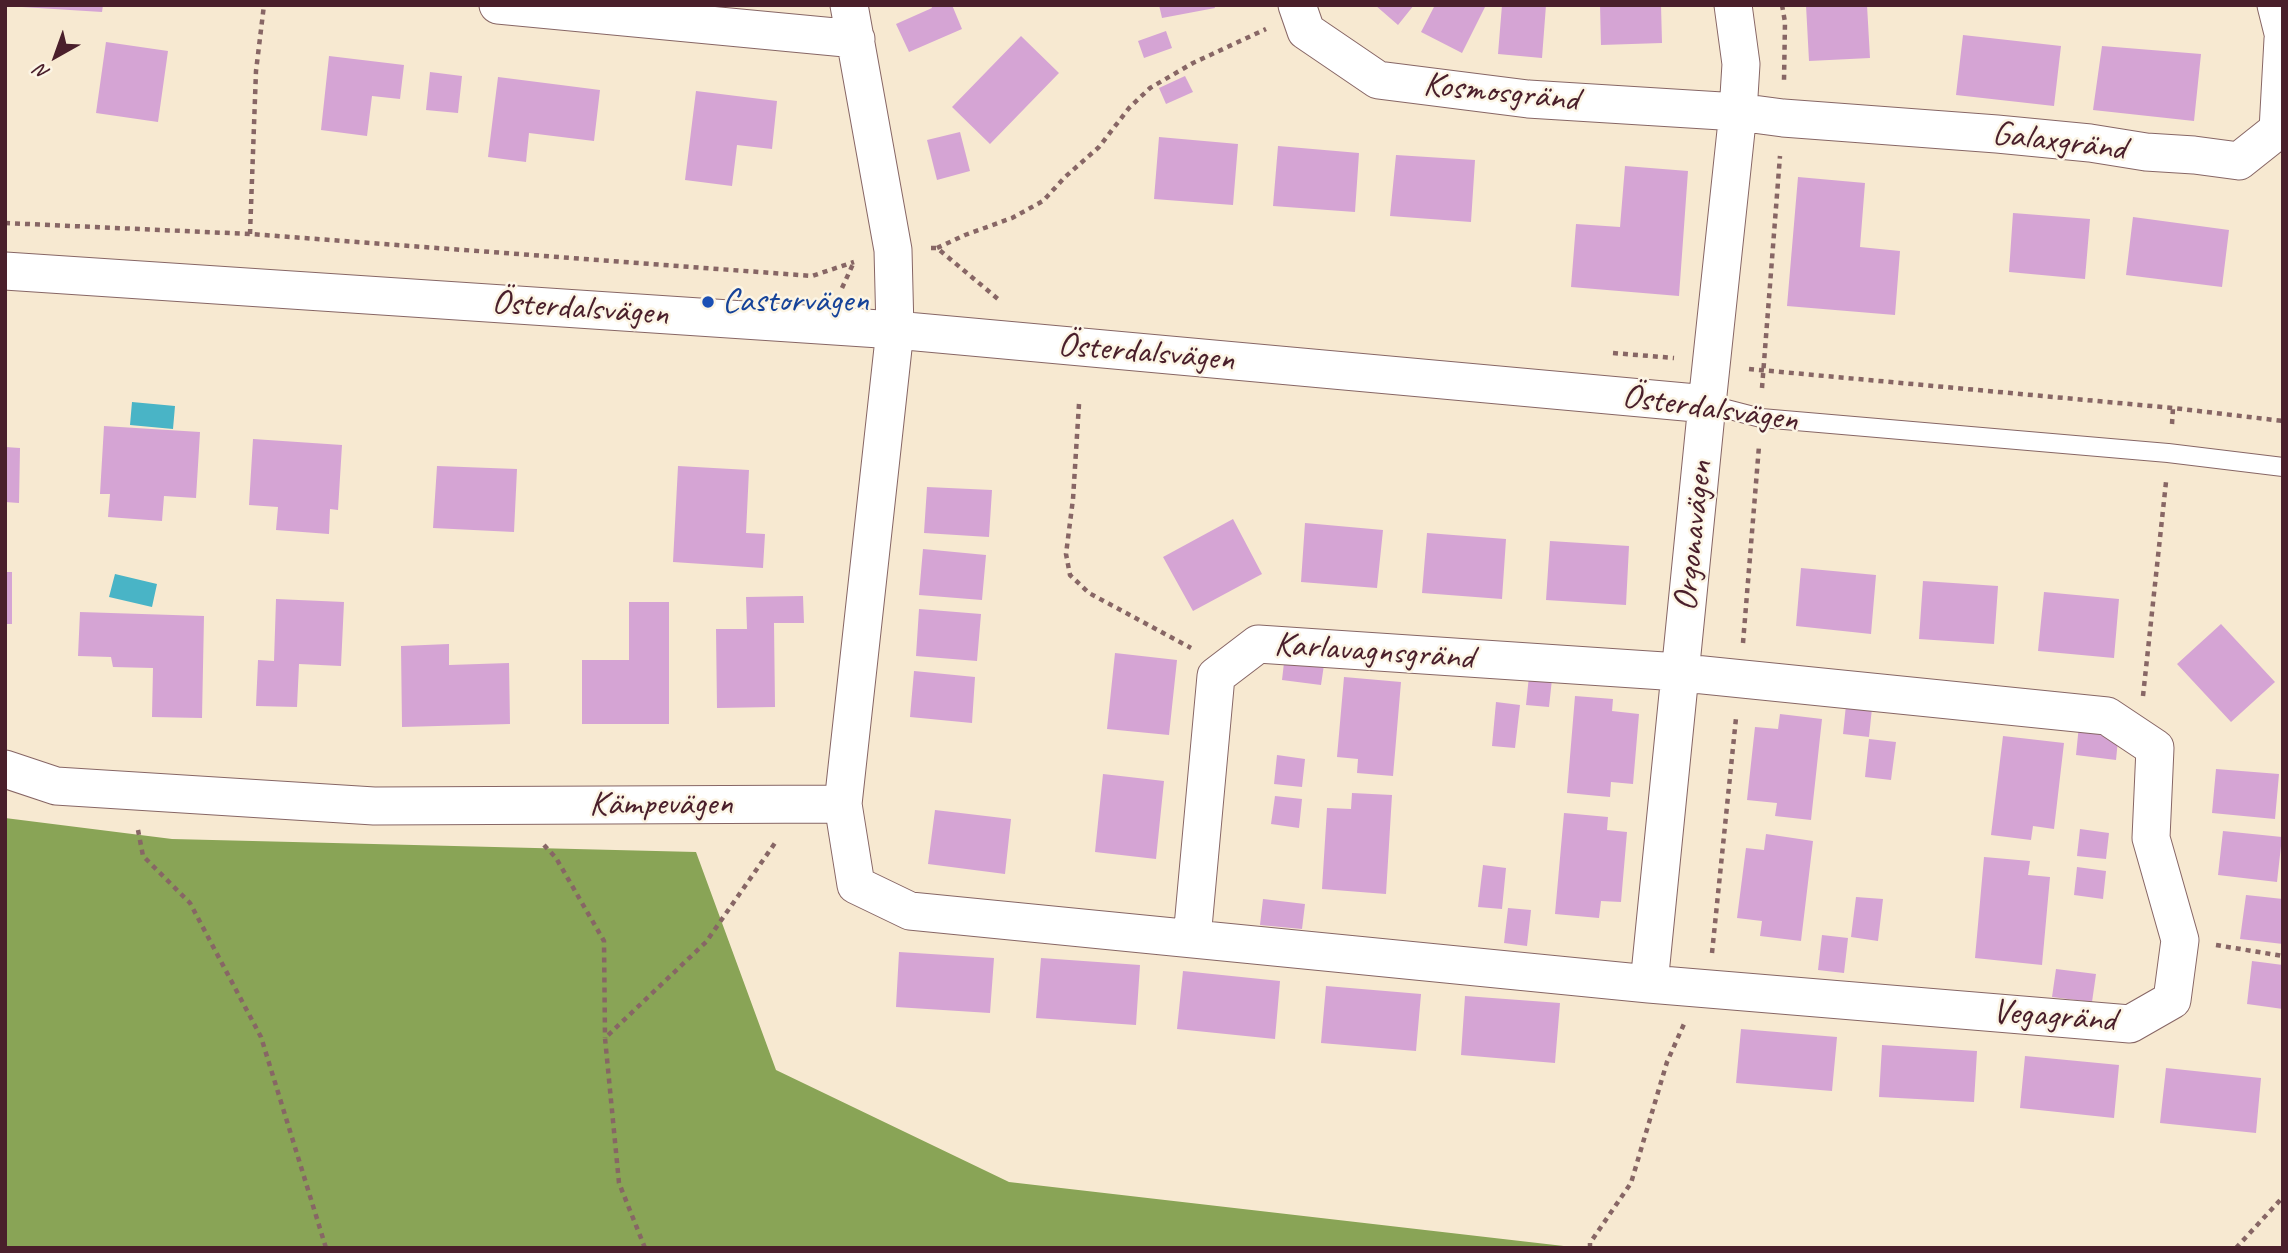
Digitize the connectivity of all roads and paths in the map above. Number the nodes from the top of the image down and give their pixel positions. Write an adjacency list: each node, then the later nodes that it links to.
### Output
1 (264, 5): 12 (path)
2 (498, 5): 7 (street)
3 (1733, 5): 10 (street, Orgonavägen)
4 (1782, 5): 11 (path)
5 (2276, 5): 8 (street)
6 (1298, 9): 10 (street, Kosmosgränd); 13 (path)
7 (853, 22): 15 (street)
8 (2283, 33)
9 (2283, 38): 11 (street, Galaxgränd)
10 (1738, 112): 11 (street, Galaxgränd); 18 (street, Orgonavägen)
11 (1783, 118): 16 (path)
12 (250, 234)
13 (937, 248)
14 (5, 271): 15 (street, Österdalsvägen)
15 (895, 330): 18 (street, Österdalsvägen); 28 (street)
16 (1763, 372)
17 (1079, 404): 22 (path)
18 (1707, 404): 20 (lane, Österdalsvägen); 23 (street, Orgonavägen)
19 (2174, 408): 20 (path)
20 (2168, 453): 21 (lane, Österdalsvägen); 24 (path)
21 (2283, 467)
22 (1227, 667): 23 (street, Karlavagnsgränd); 30 (street, Karlavagnsgränd)
23 (1681, 673): 24 (street, Vegagränd); 33 (street, Orgonavägen)
24 (2139, 737): 31 (street, Vegagränd)
25 (5, 769): 26 (street, Kämpevägen)
26 (131, 791): 29 (street, Kämpevägen); 37 (path)
27 (803, 804): 28 (street, Kämpevägen); 29 (street, Kämpevägen); 35 (path)
28 (842, 804): 30 (street)
29 (508, 806): 35 (path)
30 (1192, 938): 33 (street)
31 (2180, 940): 32 (path); 34 (street, Vegagränd)
32 (2283, 956)
33 (1649, 984): 34 (street, Vegagränd)
34 (1700, 988): 39 (path)
35 (605, 1038): 38 (path)
36 (2283, 1197): 40 (path)
37 (326, 1248)
38 (645, 1248)
39 (1590, 1248)
40 (2236, 1248)

